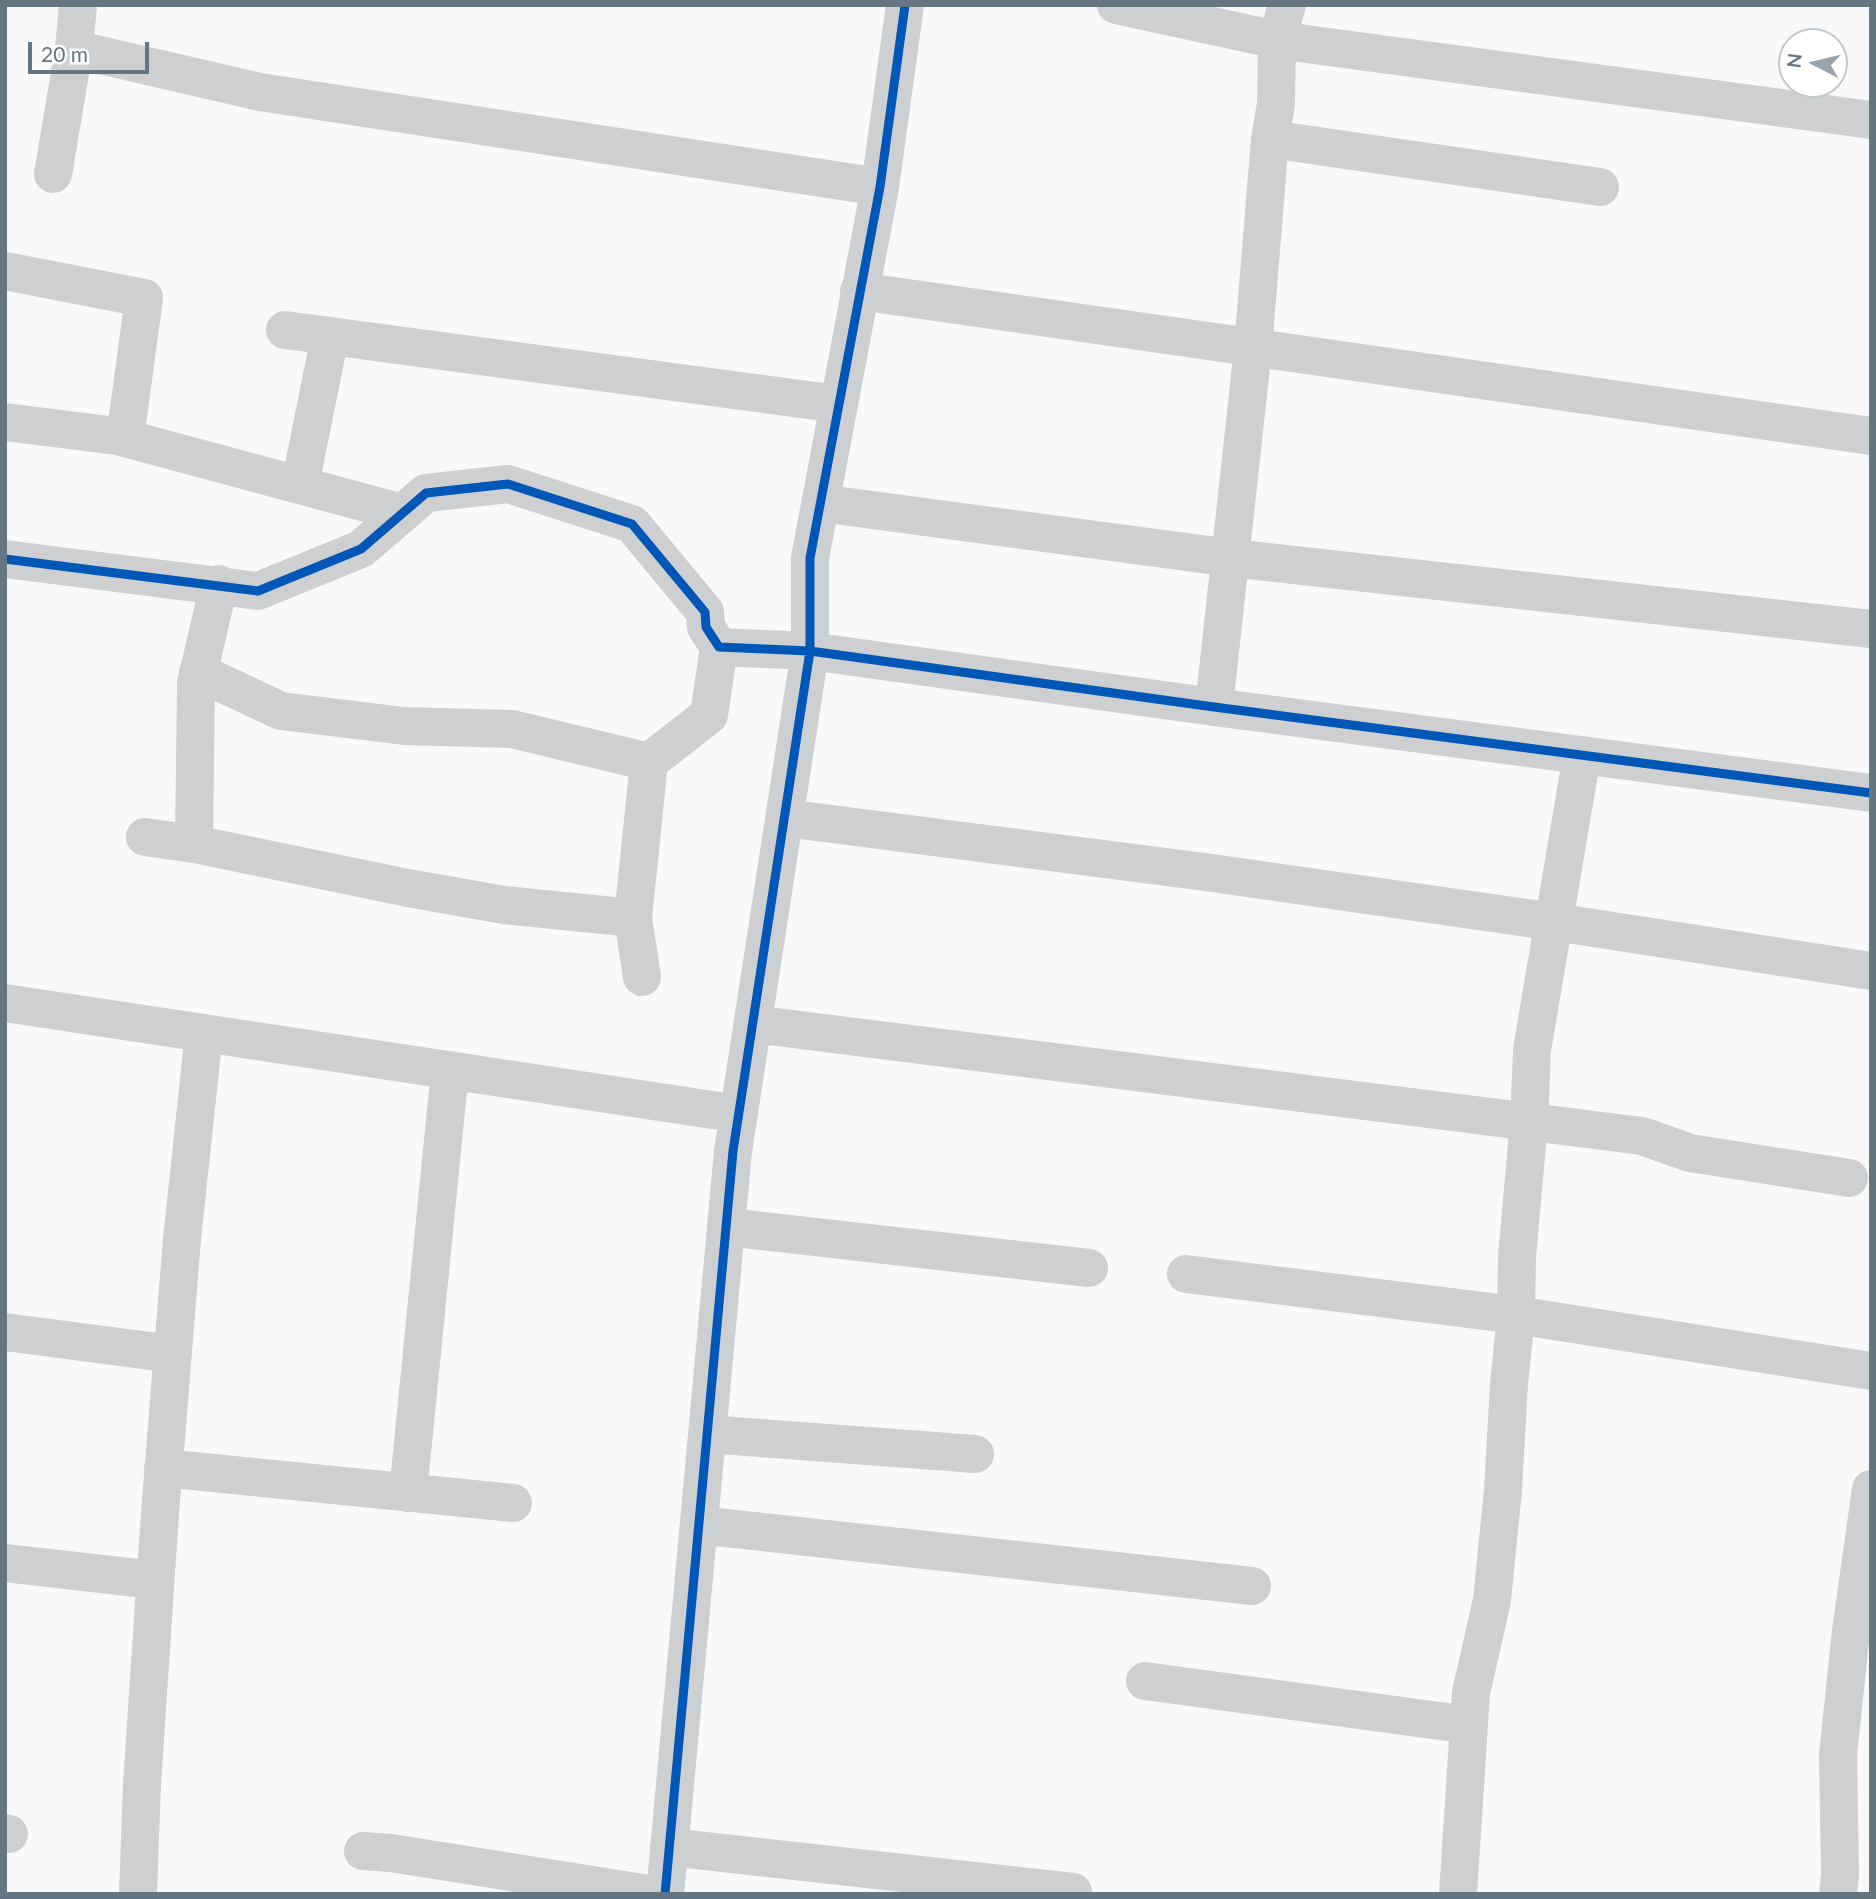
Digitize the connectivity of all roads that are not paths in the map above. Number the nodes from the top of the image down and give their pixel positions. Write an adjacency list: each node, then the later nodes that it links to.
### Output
1 (78, 5): 5 (street)
2 (905, 5): 9 (street)
3 (1116, 5): 4 (street)
4 (1282, 23): 6 (street); 7 (street)
5 (74, 49): 8 (street); 9 (street)
6 (1871, 120)
7 (1270, 139): 10 (street); 15 (street)
8 (53, 174)
9 (880, 187): 12 (street)
10 (1600, 187)
11 (5, 271): 19 (street)
12 (859, 291): 15 (street); 16 (street)
13 (285, 330): 14 (street)
14 (330, 336): 16 (street); 20 (street)
15 (1253, 348): 18 (street); 23 (street)
16 (838, 404): 21 (street)
17 (5, 422): 19 (street)
18 (1871, 436)
19 (125, 438): 20 (street)
20 (300, 485): 22 (street)
21 (820, 503): 23 (street); 28 (street)
22 (403, 513): 25 (street); 27 (street)
23 (1231, 558): 26 (street); 30 (street)
24 (5, 559): 25 (street)
25 (219, 584): 29 (street)
26 (1871, 629)
27 (719, 647): 28 (street); 32 (street)
28 (810, 650): 30 (street); 34 (street)
29 (198, 672): 32 (street); 36 (street)
30 (1214, 707): 31 (street)
31 (1581, 755): 33 (street); 38 (street)
32 (649, 762): 37 (street)
33 (1871, 793)
34 (785, 818): 38 (street); 42 (street)
35 (145, 837): 36 (street)
36 (194, 844): 37 (street)
37 (633, 918): 40 (street)
38 (1555, 922): 39 (street); 46 (street)
39 (1871, 971)
40 (642, 977)
41 (5, 1003): 43 (street)
42 (753, 1024): 45 (street); 46 (street)
43 (205, 1032): 44 (street); 53 (street)
44 (450, 1070): 45 (street); 59 (street)
45 (739, 1114): 48 (street)
46 (1529, 1122): 47 (street); 51 (street)
47 (1849, 1178)
48 (727, 1227): 49 (street); 55 (street)
49 (1090, 1268)
50 (1186, 1274): 51 (street)
51 (1516, 1315): 54 (street); 66 (street)
52 (5, 1332): 53 (street)
53 (173, 1354): 57 (street)
54 (1871, 1371)
55 (707, 1434): 56 (street); 61 (street)
56 (975, 1454)
57 (163, 1468): 59 (street); 63 (street)
58 (1871, 1489): 67 (street)
59 (408, 1493): 60 (street)
60 (513, 1503)
61 (699, 1525): 64 (street); 68 (street)
62 (5, 1563): 63 (street)
63 (155, 1580): 71 (street)
64 (1252, 1587)
65 (1145, 1681): 66 (street)
66 (1469, 1725): 74 (street)
67 (1855, 1799): 75 (street)
68 (669, 1847): 70 (street); 73 (street)
69 (363, 1851): 72 (street)
70 (1073, 1892)
71 (138, 1894)
72 (649, 1894)
73 (665, 1894)
74 (1458, 1894)
75 (1838, 1894)

